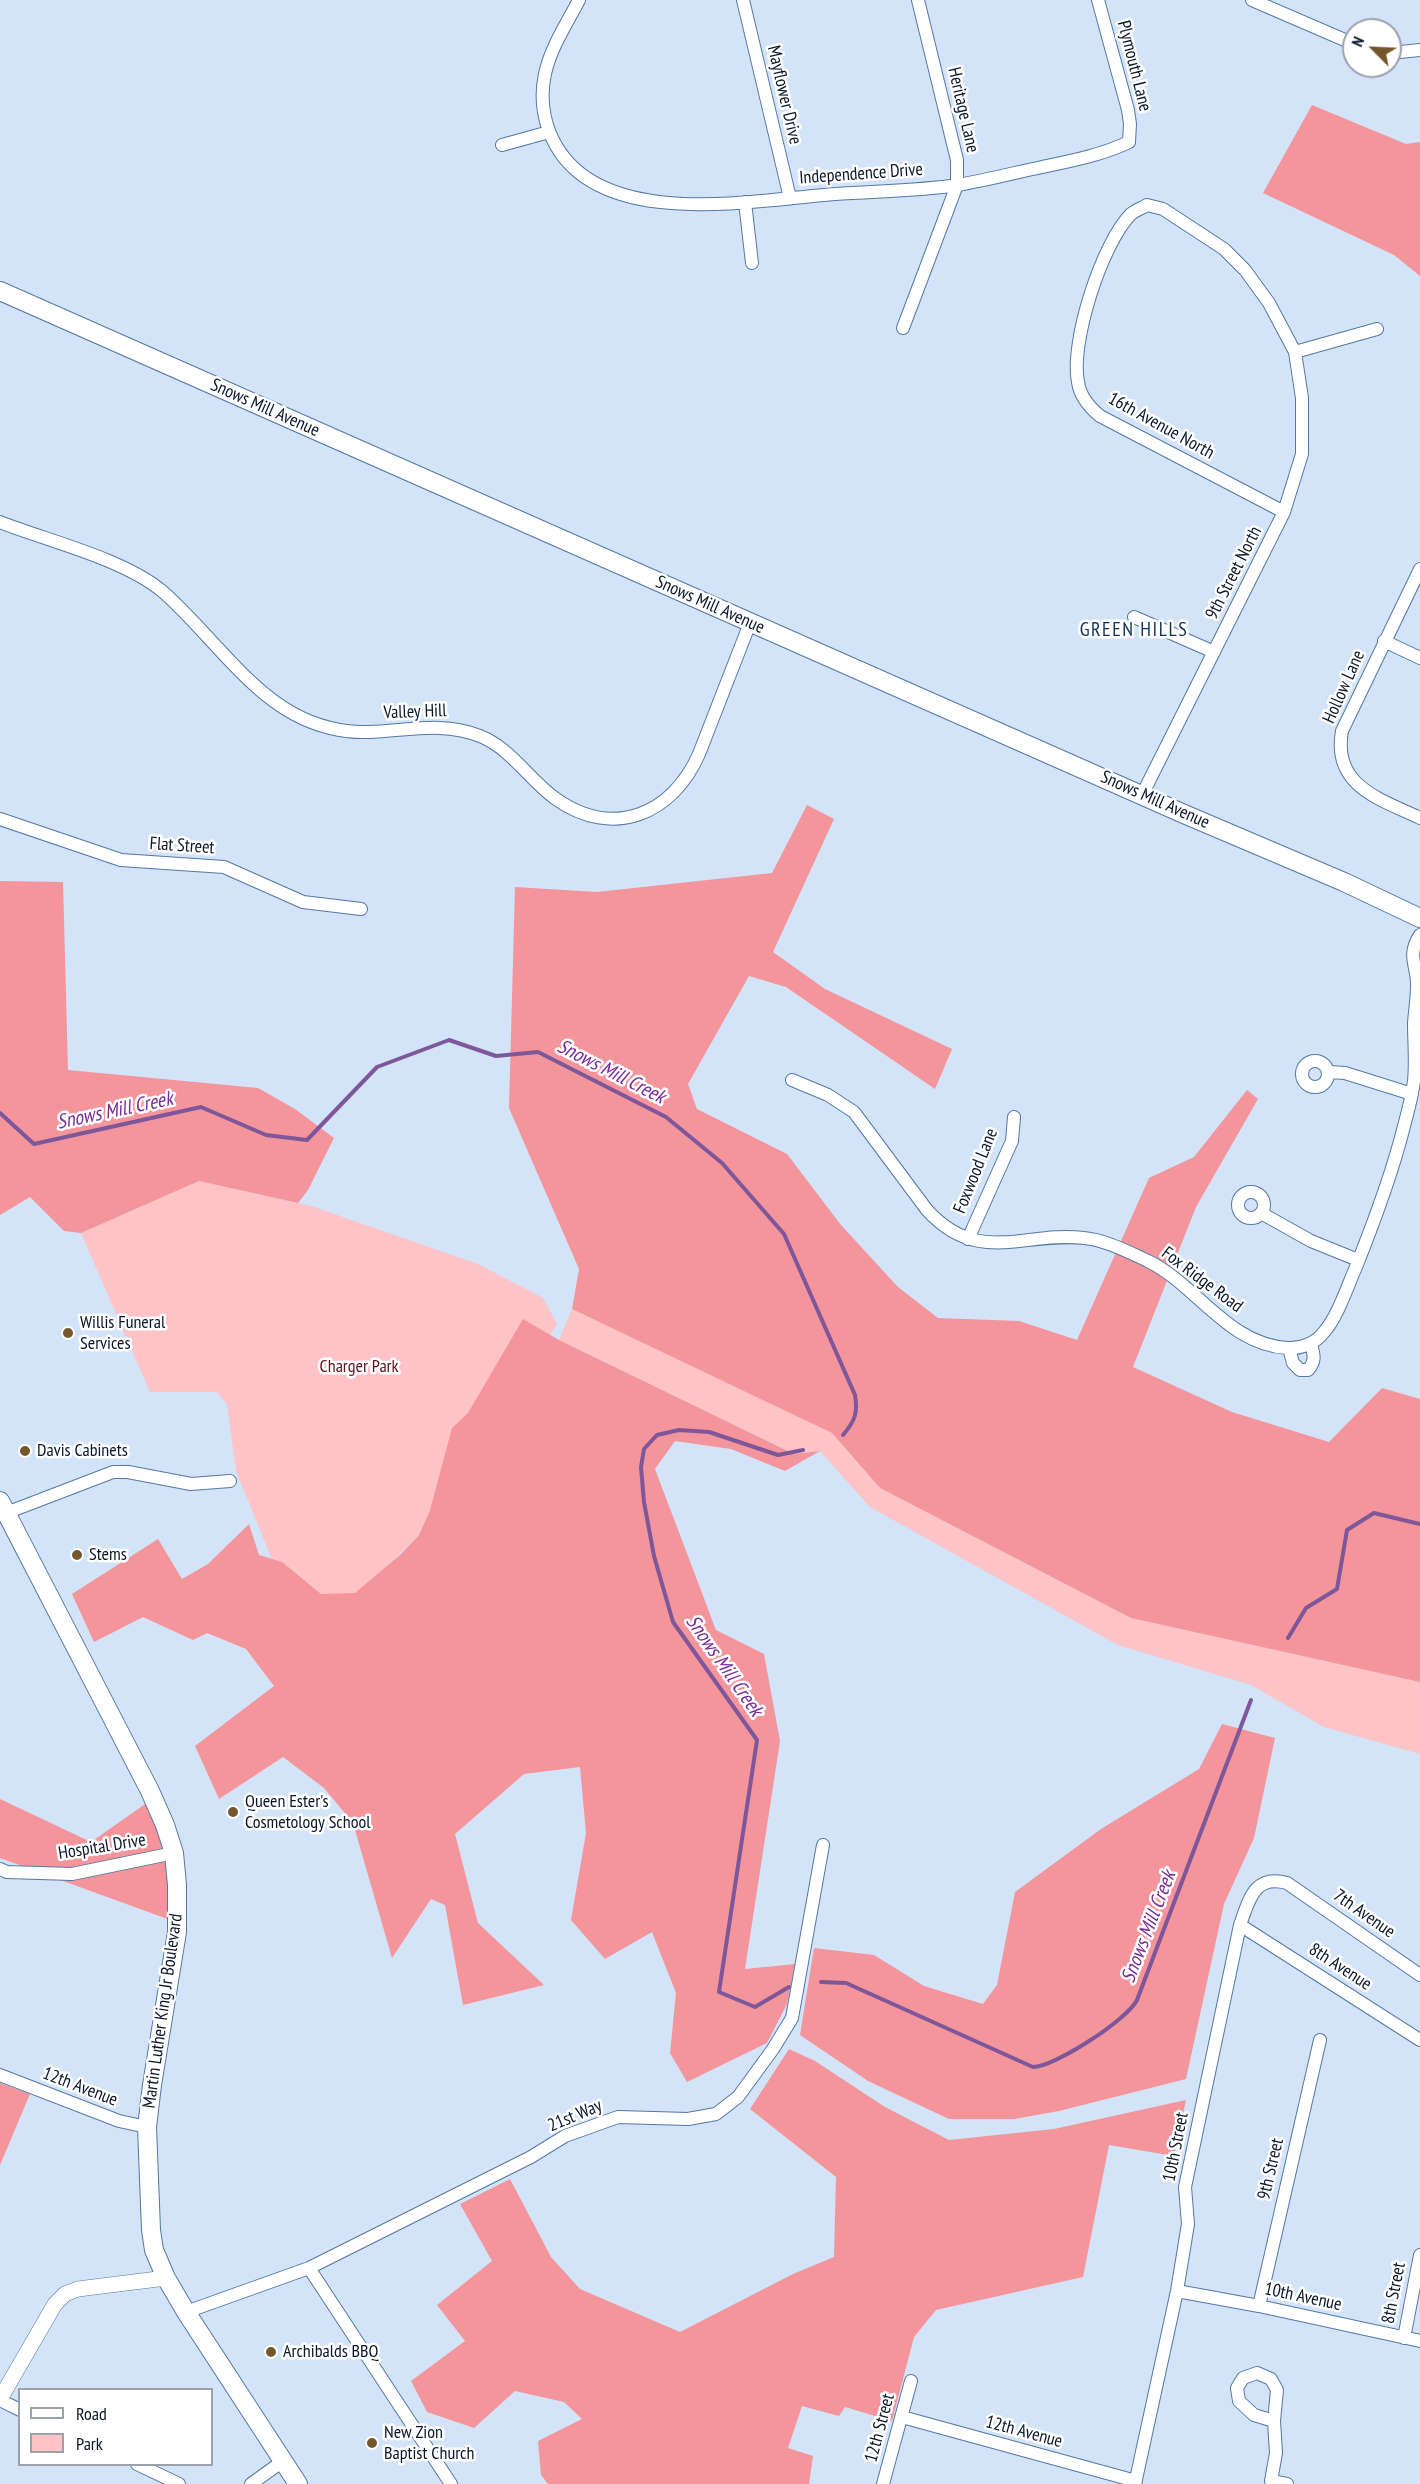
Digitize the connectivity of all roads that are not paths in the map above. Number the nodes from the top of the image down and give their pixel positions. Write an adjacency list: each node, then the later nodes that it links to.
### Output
1 (579, 0): 9 (street)
2 (743, 0): 13 (street, Mayflower Drive)
3 (918, 0): 12 (street, Heritage Lane)
4 (1099, 0): 10 (street, Plymouth Lane)
5 (1252, 0): 6 (street)
6 (1342, 39)
7 (1420, 50): 8 (street)
8 (1402, 52)
9 (549, 132): 11 (street); 14 (street, Independence Drive)
10 (1129, 142): 12 (street, Independence Drive)
11 (502, 145)
12 (957, 185): 13 (street, Independence Drive); 18 (street, Heritage Lane)
13 (790, 198): 14 (street, Independence Drive)
14 (745, 202): 16 (street)
15 (1105, 259): 20 (street, 9th Street North); 21 (street, 16th Avenue North)
16 (752, 263)
17 (0, 291): 25 (main road, Snows Mill Avenue)
18 (903, 328)
19 (1377, 329): 20 (street)
20 (1295, 352): 21 (street, 9th Street North)
21 (1284, 512): 27 (street, 9th Street North)
22 (0, 522): 25 (street, Valley Hill)
23 (1419, 571): 26 (street, Hollow Lane)
24 (1134, 617): 27 (street)
25 (750, 623): 29 (main road, Snows Mill Avenue)
26 (1384, 641): 28 (street); 30 (street, Hollow Lane)
27 (1214, 652): 29 (street, 9th Street North)
28 (1420, 658)
29 (1142, 795): 33 (main road, Snows Mill Avenue)
30 (1420, 818)
31 (0, 819): 32 (street, Flat Street)
32 (361, 909)
33 (1420, 918)
34 (1420, 935): 35 (street)
35 (1419, 981): 38 (street)
36 (1329, 1072): 38 (street)
37 (792, 1080): 41 (street, Fox Ridge Road)
38 (1412, 1094): 42 (street)
39 (1014, 1117): 41 (street, Foxwood Lane)
40 (1262, 1213): 42 (street)
41 (969, 1239): 44 (street, Fox Ridge Road)
42 (1358, 1260): 43 (street)
43 (1311, 1344): 44 (street, Fox Ridge Road); 44 (street)
44 (1289, 1348)
45 (230, 1481): 46 (street)
46 (3, 1507): 48 (main road, Martin Luther King Jr Boulevard)
47 (823, 1845): 58 (street, 21st Way)
48 (174, 1853): 49 (street, Hospital Drive); 56 (main road, Martin Luther King Jr Boulevard)
49 (0, 1869)
50 (1287, 1882): 51 (street, 10th Street); 52 (street, 7th Avenue)
51 (1240, 1926): 54 (street, 8th Avenue); 60 (street, 10th Street)
52 (1420, 1975)
53 (1320, 2040): 61 (street, 9th Street)
54 (1420, 2040)
55 (0, 2075): 56 (street, 12th Avenue)
56 (147, 2127): 59 (main road, Martin Luther King Jr Boulevard)
57 (1420, 2255): 63 (street, 8th Street)
58 (309, 2268): 62 (street, 21st Way); 77 (street)
59 (166, 2278): 62 (main road, Martin Luther King Jr Boulevard); 66 (street)
60 (1177, 2291): 61 (street, 10th Avenue); 73 (street, 10th Street)
61 (1259, 2306): 63 (street, 10th Avenue)
62 (186, 2312): 70 (main road, Martin Luther King Jr Boulevard)
63 (1404, 2338): 64 (street, 10th Avenue)
64 (1420, 2341)
65 (911, 2381): 68 (street, 12th Street)
66 (0, 2400): 67 (street)
67 (18, 2409)
68 (902, 2417): 73 (street, 12th Avenue); 78 (street, 12th Street)
69 (1274, 2421): 72 (street)
70 (283, 2461): 75 (street); 76 (main road, Martin Luther King Jr Boulevard)
71 (141, 2466): 74 (street)
72 (1270, 2482): 79 (street)
73 (1135, 2483)
74 (179, 2484)
75 (251, 2484)
76 (298, 2484)
77 (451, 2484)
78 (883, 2484)
79 (1287, 2484)

